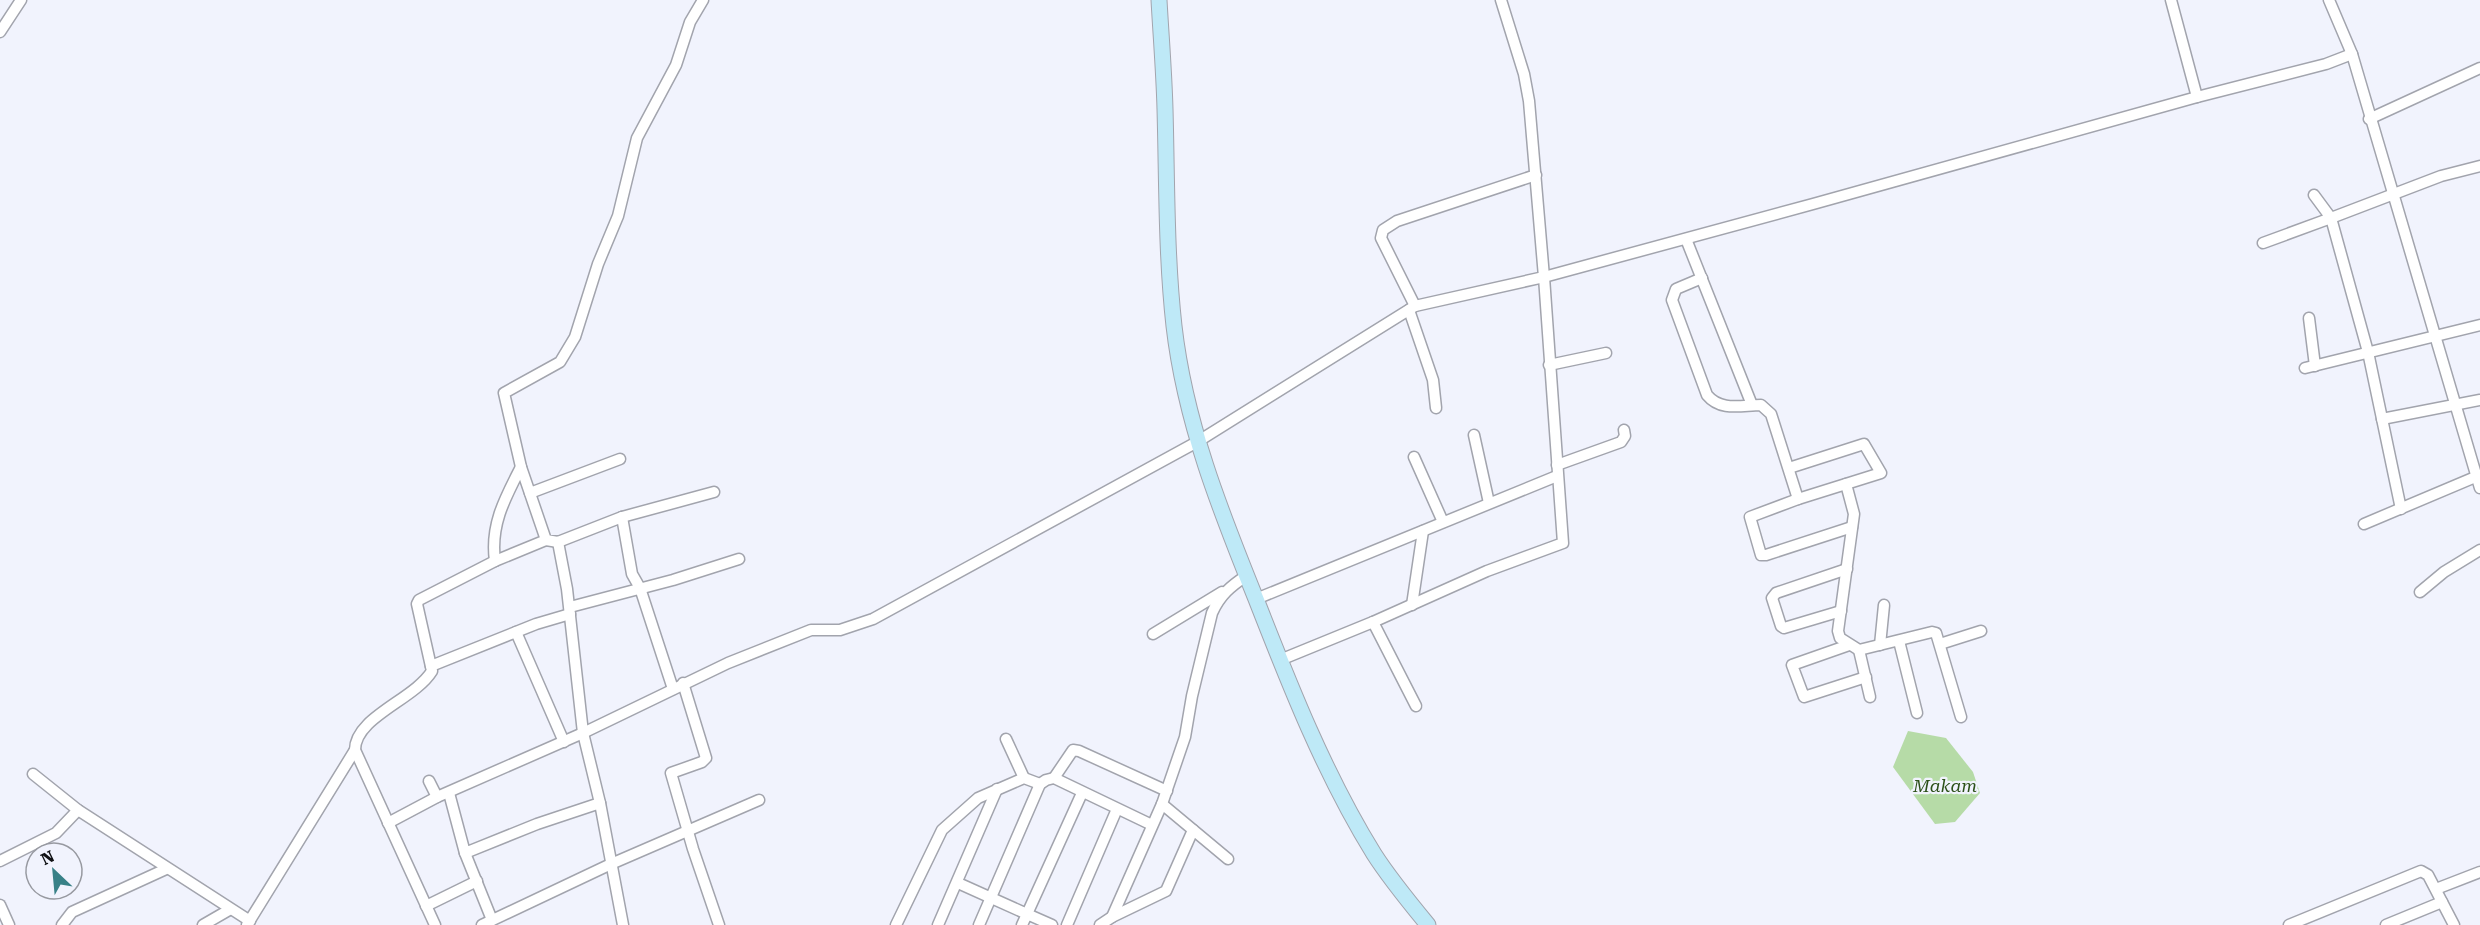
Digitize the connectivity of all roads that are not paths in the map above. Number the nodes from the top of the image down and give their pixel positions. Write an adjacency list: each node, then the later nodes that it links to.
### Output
1 (21, 0): 7 (street)
2 (702, 0): 38 (street)
3 (1159, 0): 35 (street)
4 (1501, 0): 13 (street)
5 (2171, 0): 10 (street)
6 (2329, 0): 8 (street)
7 (0, 32)
8 (2352, 54): 10 (street); 11 (street)
9 (2480, 68): 11 (street)
10 (2197, 97): 17 (street)
11 (2369, 119): 15 (street)
12 (2480, 166): 15 (street)
13 (1536, 175): 19 (street); 21 (street)
14 (2314, 195): 16 (street)
15 (2393, 195): 16 (street); 24 (street)
16 (2331, 218): 18 (street); 25 (street)
17 (1686, 239): 19 (street); 20 (street)
18 (2263, 243)
19 (1544, 277): 21 (street); 27 (street)
20 (1702, 278): 29 (street); 29 (street)
21 (1412, 308): 31 (street); 35 (street)
22 (2309, 318): 25 (street)
23 (2480, 325): 24 (street)
24 (2434, 336): 25 (street); 30 (street)
25 (2368, 352): 32 (street)
26 (1606, 353): 27 (street)
27 (1549, 364): 40 (street)
28 (2480, 400): 30 (street)
29 (1752, 405): 39 (street)
30 (2455, 405): 32 (street); 41 (street)
31 (1436, 408)
32 (2382, 419): 48 (street)
33 (1624, 430): 40 (street)
34 (1474, 435): 47 (street)
35 (1197, 442): 59 (street); 79 (street)
36 (1414, 458): 50 (street)
37 (620, 459): 45 (street)
38 (521, 467): 45 (street); 57 (street)
39 (1789, 468): 42 (street); 46 (street)
40 (1557, 470): 47 (street); 64 (street)
41 (2478, 476): 43 (street); 48 (street)
42 (1846, 484): 46 (street); 52 (street)
43 (2480, 488)
44 (714, 492): 49 (street)
45 (530, 493): 54 (street)
46 (1798, 499): 52 (street)
47 (1489, 503): 50 (street)
48 (2401, 509): 51 (street)
49 (622, 517): 54 (street); 60 (street)
50 (1443, 522): 53 (street)
51 (2364, 524)
52 (1852, 527): 58 (street)
53 (1423, 531): 63 (street); 64 (street)
54 (552, 541): 57 (street); 66 (street)
55 (2480, 550): 62 (street)
56 (739, 559): 60 (street)
57 (495, 561): 77 (street)
58 (1847, 569): 67 (street); 67 (street)
59 (1246, 576): 61 (street); 63 (street)
60 (640, 588): 66 (street); 80 (street)
61 (1228, 588): 71 (street); 95 (street)
62 (2420, 592)
63 (1256, 599): 76 (street)
64 (1412, 605): 68 (street)
65 (1884, 605): 74 (street)
66 (570, 611): 69 (street); 85 (street)
67 (1841, 611): 75 (street)
68 (1373, 622): 76 (street); 82 (street)
69 (516, 632): 77 (street); 87 (street)
70 (1981, 632): 73 (street)
71 (1153, 634)
72 (1899, 641): 73 (street); 74 (street); 83 (street)
73 (1940, 644): 84 (street)
74 (1880, 645): 75 (street)
75 (1854, 648): 78 (street); 78 (street)
76 (1280, 660): 140 (street)
77 (431, 666): 88 (street)
78 (1866, 677): 81 (street)
79 (684, 683): 80 (street); 107 (street)
80 (673, 689): 85 (street)
81 (1870, 697)
82 (1416, 706)
83 (1917, 713)
84 (1961, 717)
85 (583, 733): 87 (street); 100 (street)
86 (1006, 739): 90 (street)
87 (564, 742): 96 (street)
88 (355, 750): 104 (street); 125 (street)
89 (33, 774): 103 (street)
90 (1024, 778): 93 (street); 94 (street)
91 (1054, 778): 93 (street); 95 (street); 97 (street)
92 (429, 781): 98 (street)
93 (1040, 784): 117 (street)
94 (997, 789): 115 (street); 133 (street)
95 (1167, 791): 101 (street)
96 (449, 793): 98 (street); 108 (street)
97 (1082, 793): 102 (street); 122 (street)
98 (437, 797): 104 (street)
99 (759, 800): 107 (street)
100 (600, 802): 108 (street); 111 (street)
101 (1162, 804): 105 (street); 106 (street)
102 (1117, 809): 105 (street); 138 (street)
103 (78, 810): 110 (street); 112 (street)
104 (388, 823): 120 (street)
105 (1152, 825): 123 (street)
106 (1193, 830): 109 (street); 123 (street)
107 (688, 831): 111 (street); 132 (street)
108 (465, 853): 114 (street)
109 (1228, 859)
110 (0, 861)
111 (611, 864): 124 (street); 131 (street)
112 (166, 869): 121 (street); 127 (street)
113 (2480, 872): 116 (street)
114 (477, 881): 120 (street); 124 (street)
115 (958, 883): 117 (street); 134 (street)
116 (2436, 889): 118 (street); 141 (street)
117 (991, 897): 122 (street); 135 (street)
118 (2442, 902): 142 (street); 143 (street)
119 (0, 904): 126 (street)
120 (426, 906): 129 (street)
121 (229, 910): 125 (street); 128 (street)
122 (1027, 914): 136 (street); 137 (street)
123 (1112, 917): 139 (street)
124 (497, 921): 130 (street)
125 (249, 923)
126 (9, 925)
127 (62, 925)
128 (203, 925)
129 (435, 925)
130 (482, 925)
131 (623, 925)
132 (719, 925)
133 (896, 925)
134 (938, 925)
135 (979, 925)
136 (1022, 925)
137 (1052, 925)
138 (1067, 925)
139 (1100, 925)
140 (1428, 925)
141 (2289, 925)
142 (2386, 925)
143 (2454, 925)

